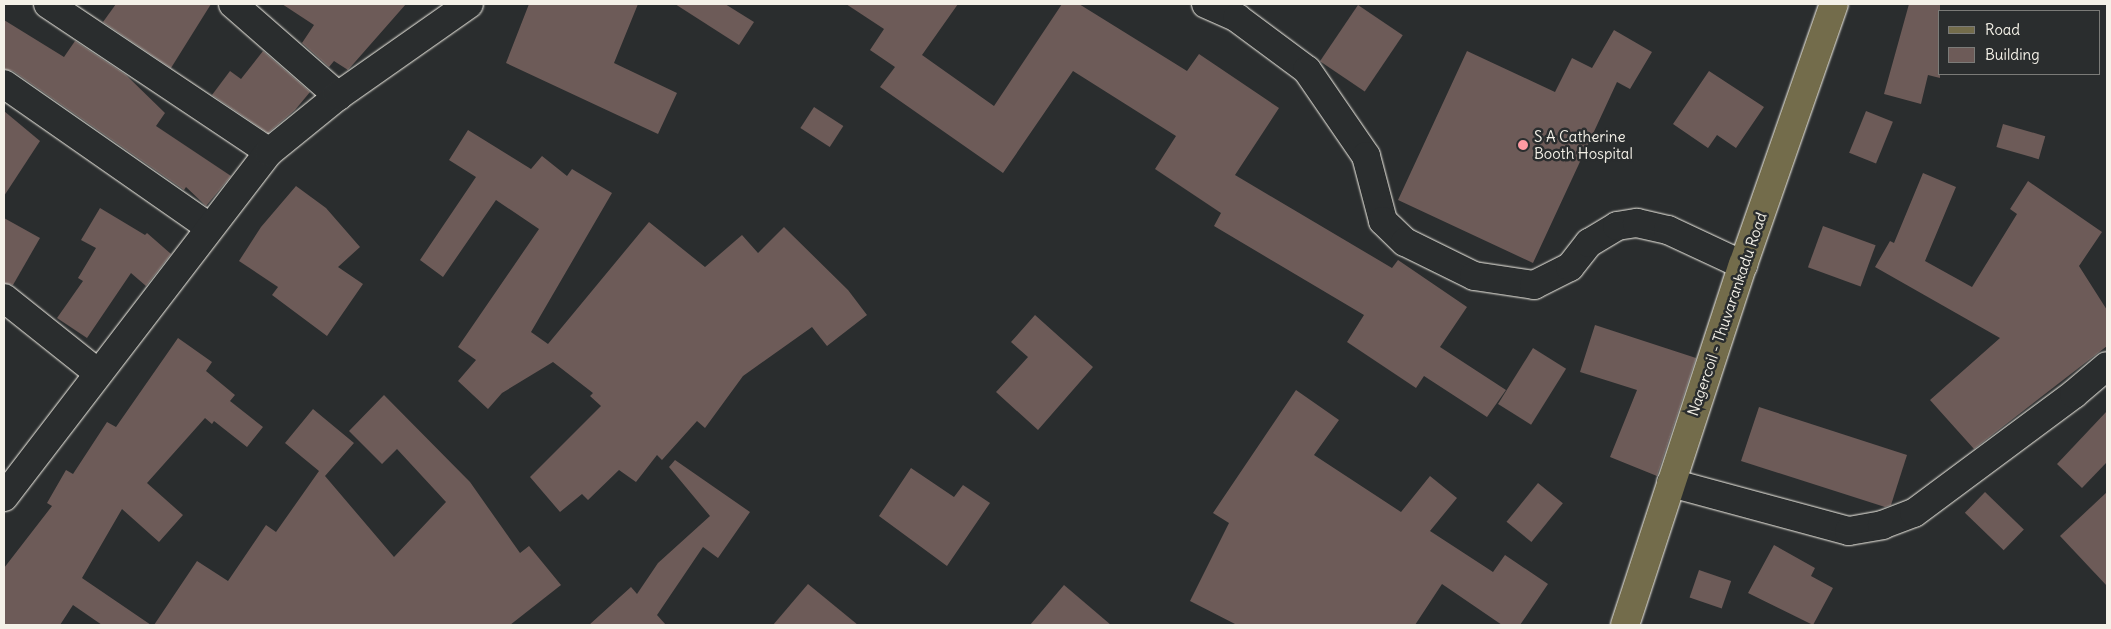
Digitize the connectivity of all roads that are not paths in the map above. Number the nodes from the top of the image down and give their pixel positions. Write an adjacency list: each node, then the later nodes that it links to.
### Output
1 (48, 4): 8 (street)
2 (233, 4): 7 (street)
3 (469, 4): 7 (street)
4 (1206, 4): 10 (street)
5 (1834, 4): 10 (main road, Nagercoil - Thuvarankadu Road)
6 (4, 84): 9 (street)
7 (338, 96): 8 (street)
8 (269, 152): 9 (street)
9 (209, 227): 13 (street)
10 (1743, 265): 14 (main road, Nagercoil - Thuvarankadu Road)
11 (4, 298): 13 (street)
12 (2107, 366): 14 (street)
13 (98, 373): 15 (street)
14 (1671, 483): 16 (main road, Nagercoil - Thuvarankadu Road)
15 (4, 496)
16 (1625, 625)

